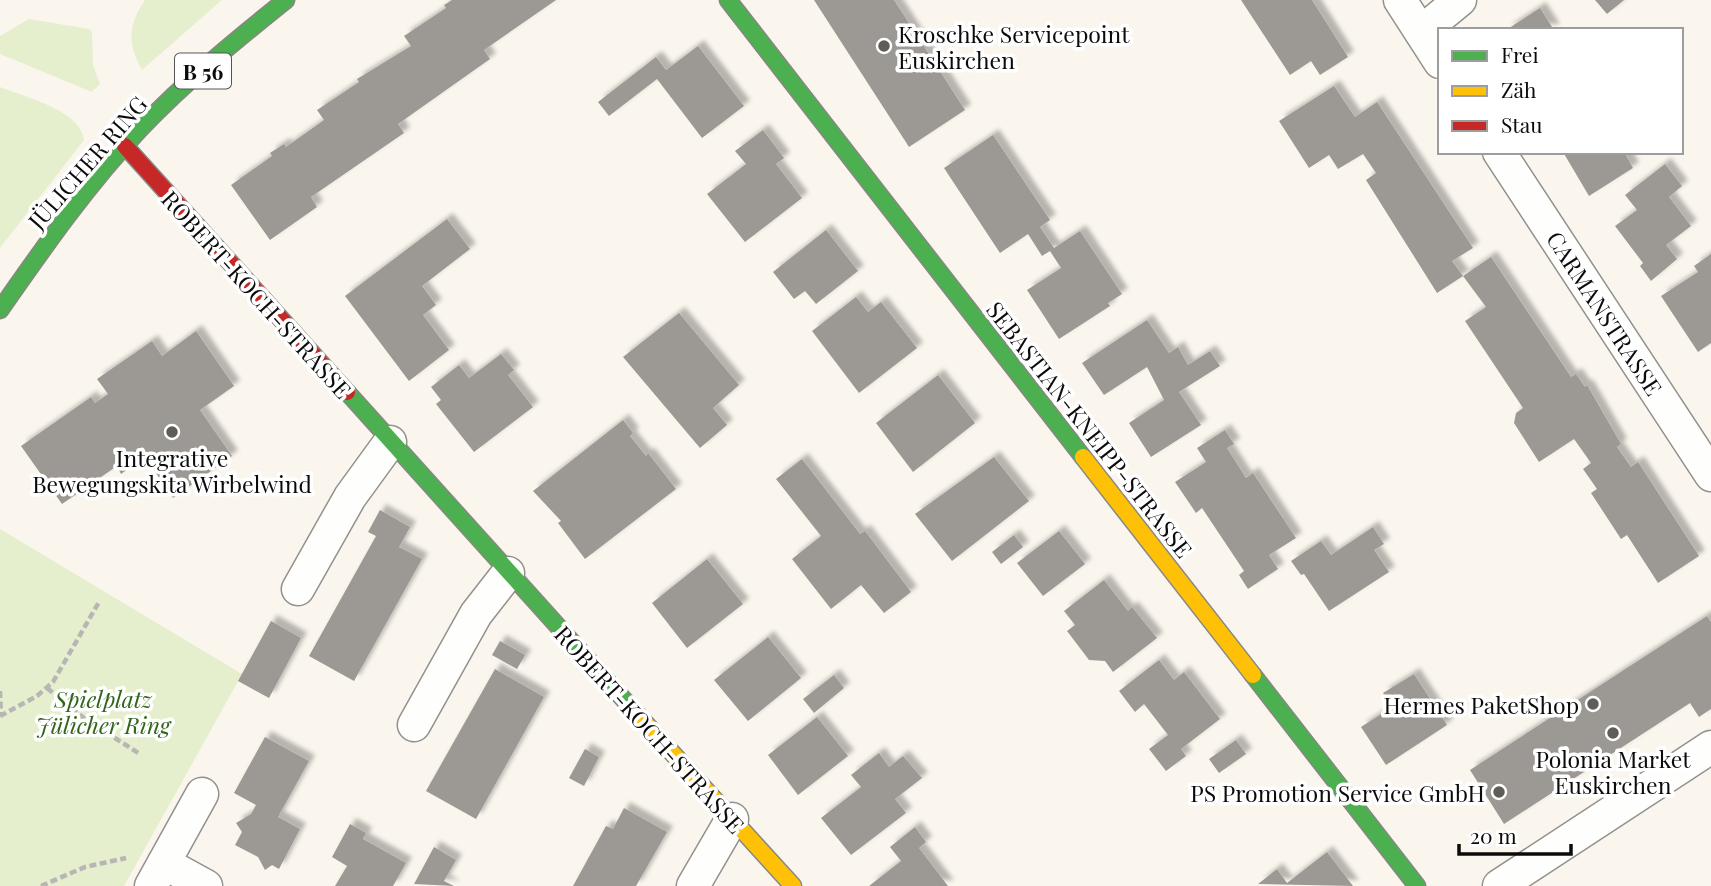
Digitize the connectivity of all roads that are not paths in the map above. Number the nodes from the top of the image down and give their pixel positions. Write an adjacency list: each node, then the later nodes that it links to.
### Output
1 (286, 0): 7 (street, JÜLICHER RING / B 56)
2 (727, 0): 22 (street, SEBASTIAN-KNEIPP-STRASSE)
3 (1400, 0): 5 (street)
4 (1460, 0): 5 (street)
5 (1421, 32): 6 (street)
6 (1438, 59)
7 (125, 146): 9 (street, JÜLICHER RING / B 56); 10 (street, ROBERT-KOCH-STRASSE)
8 (1500, 154): 11 (street, CARMANSTRASSE)
9 (0, 310)
10 (390, 442): 12 (street, ROBERT-KOCH-STRASSE); 13 (street)
11 (1711, 475)
12 (508, 573): 14 (street); 17 (street, ROBERT-KOCH-STRASSE)
13 (298, 589)
14 (414, 725)
15 (1711, 747): 23 (street)
16 (202, 794): 18 (street)
17 (732, 819): 20 (street); 21 (street, ROBERT-KOCH-STRASSE)
18 (158, 875): 19 (street)
19 (206, 886)
20 (693, 886)
21 (793, 886)
22 (1417, 886)
23 (1499, 886)

